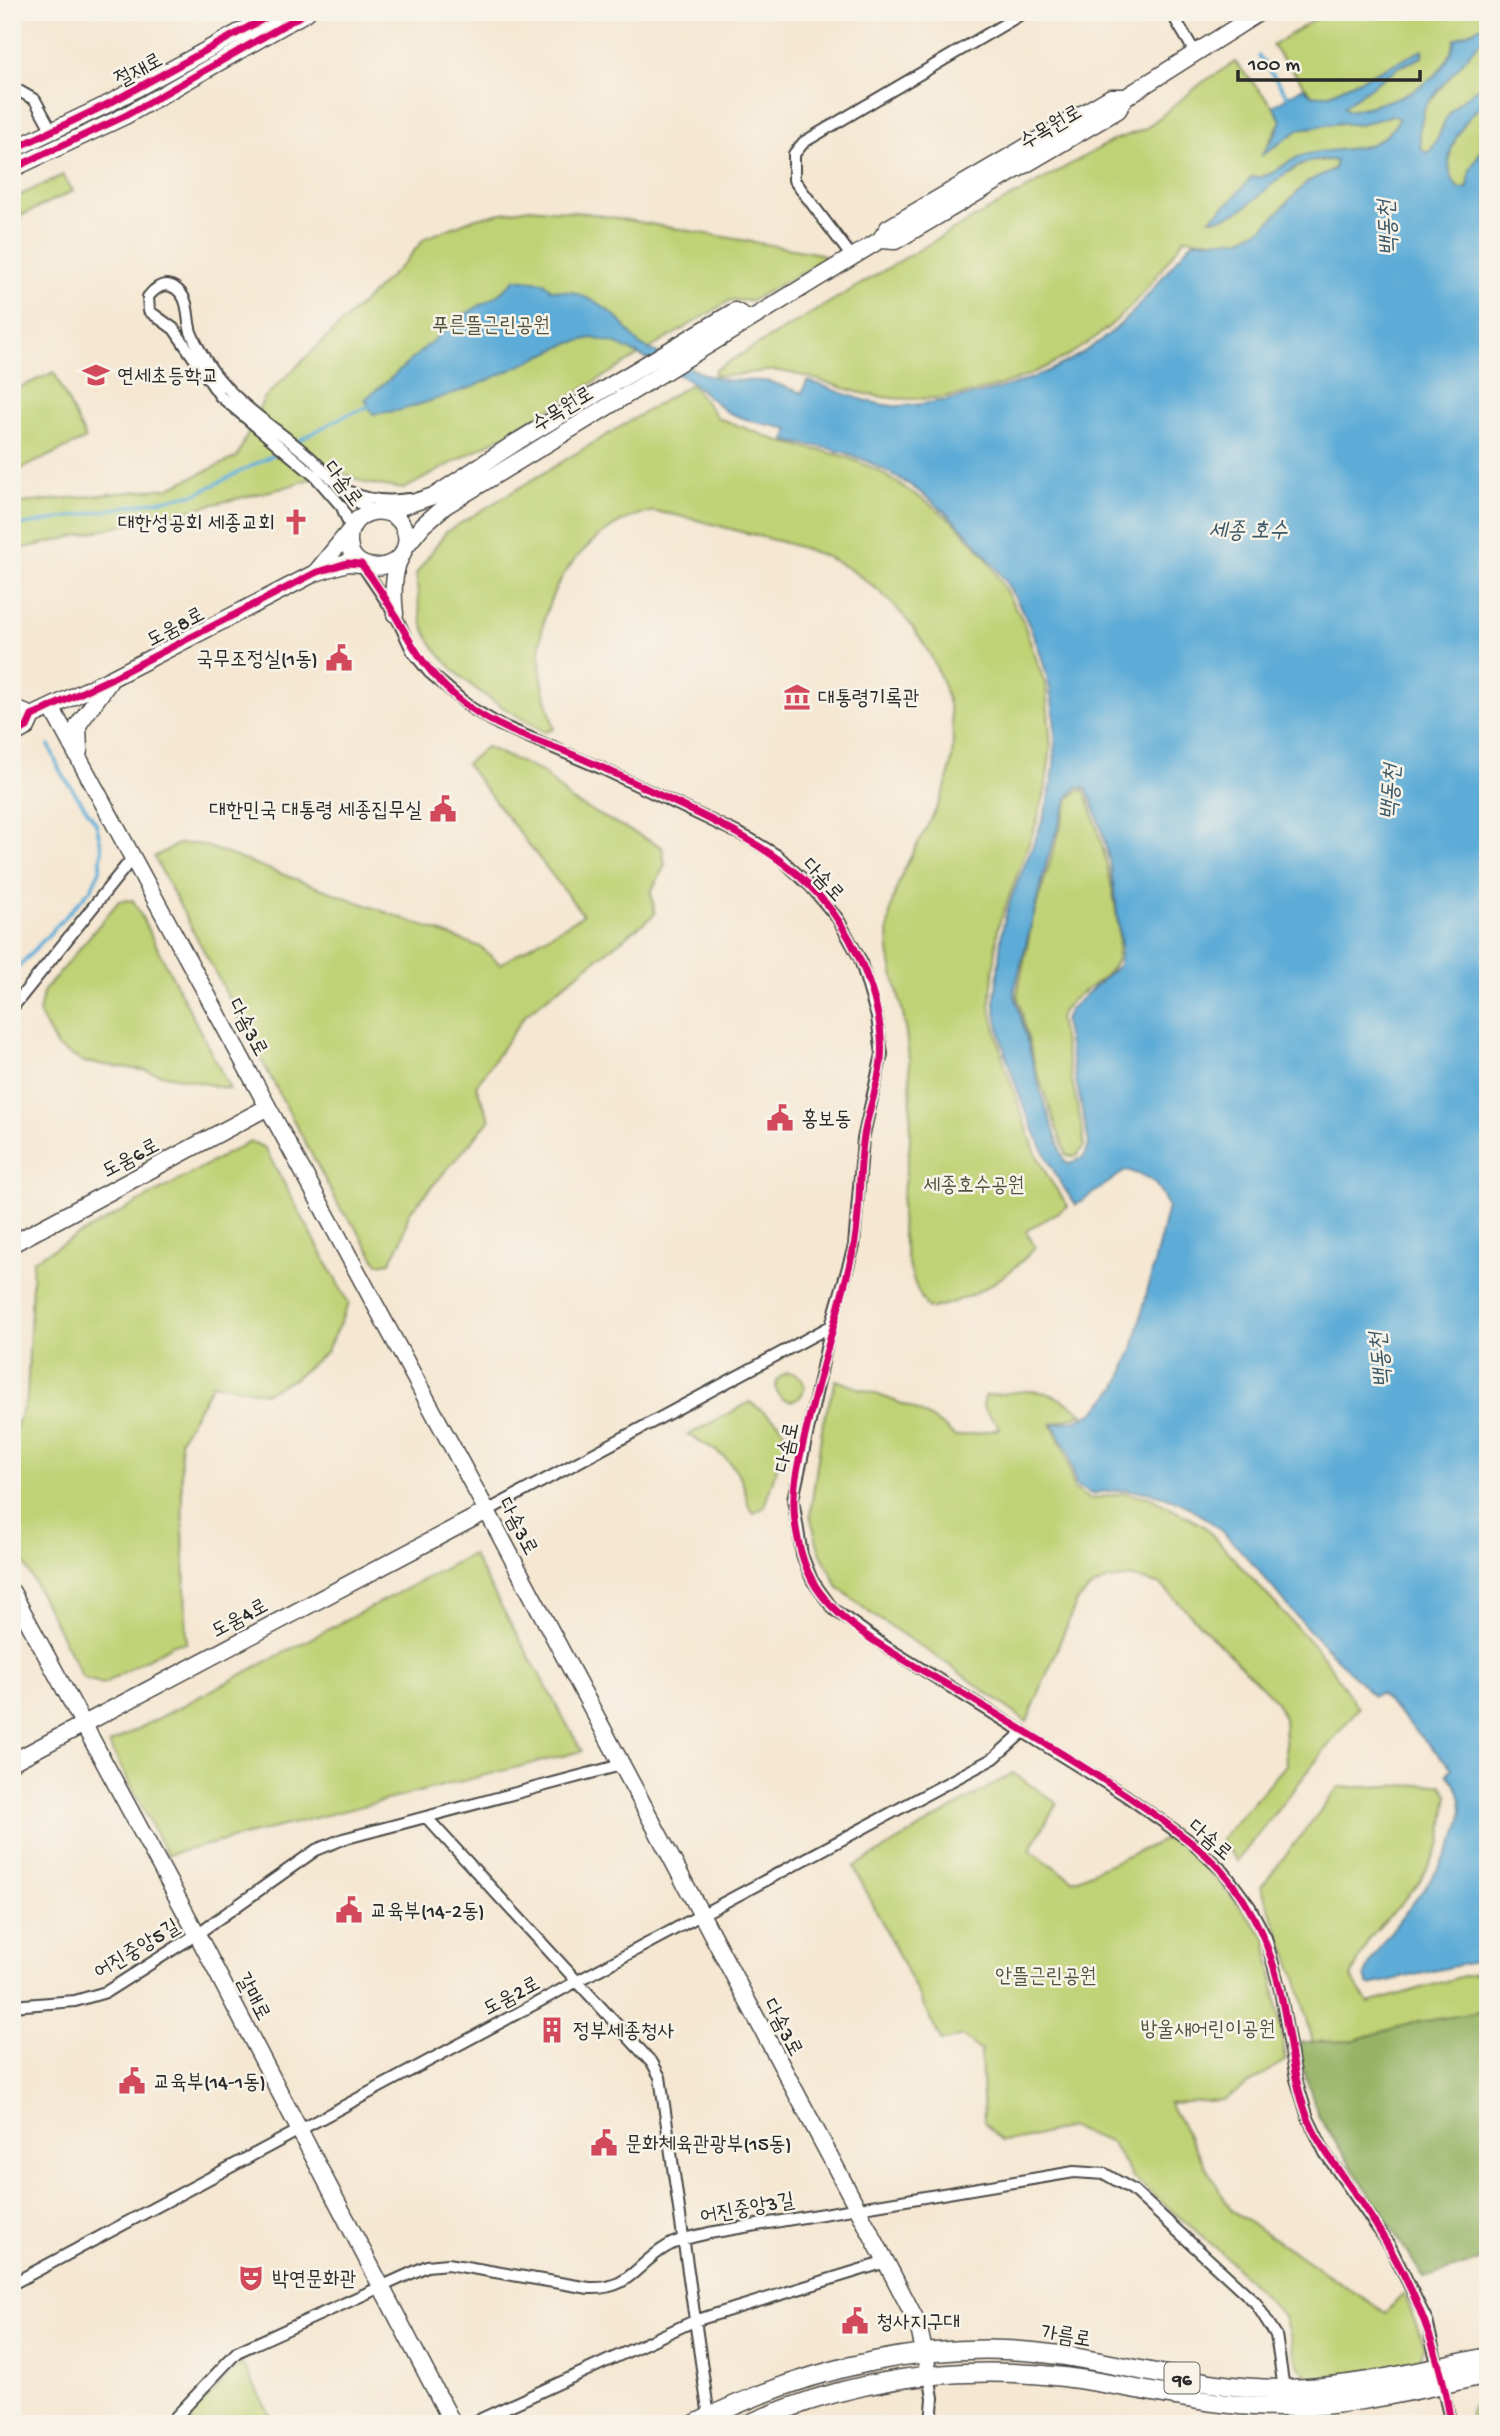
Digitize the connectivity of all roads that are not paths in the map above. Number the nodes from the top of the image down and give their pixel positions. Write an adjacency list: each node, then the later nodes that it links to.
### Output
1 (276, 12): 8 (street, 절재로)
2 (307, 12): 10 (street, 절재로)
3 (1025, 12): 11 (street)
4 (1171, 12): 6 (street)
5 (1260, 12): 6 (street, 수목원로)
6 (1196, 54): 11 (street, 수목원로)
7 (12, 88): 8 (street)
8 (52, 131): 9 (street, 절재로)
9 (12, 150)
10 (12, 169)
11 (852, 257): 13 (street, 수목원로)
12 (338, 485): 13 (street, 수목원로); 14 (street, 다솜로); 15 (street, 다솜로)
13 (440, 500): 14 (street, 수목원로); 16 (street, 수목원로); 19 (street)
14 (379, 512): 15 (street, 다솜로); 16 (street, 다솜로)
15 (351, 529): 17 (street, 다솜로); 18 (street, 도움8로)
16 (404, 551): 17 (street); 19 (street, 다솜로)
17 (361, 564): 18 (street, 도움8로); 19 (street, 다솜로)
18 (315, 573): 20 (street, 도움8로)
19 (395, 614): 30 (street, 다솜로)
20 (112, 678): 21 (street, 도움8로); 25 (street)
21 (51, 707): 23 (street, 도움8로); 25 (street, 다솜3로)
22 (12, 715): 23 (street, 도움8로)
23 (32, 716): 24 (street, 도움8로)
24 (12, 735)
25 (80, 757): 26 (street, 다솜3로)
26 (134, 856): 27 (street); 28 (street, 다솜3로)
27 (12, 1008)
28 (268, 1107): 29 (street, 도움6로); 31 (street, 다솜3로)
29 (12, 1244)
30 (831, 1326): 31 (street); 34 (street, 다솜로)
31 (487, 1511): 33 (street, 도움4로); 36 (street, 다솜3로)
32 (12, 1592): 33 (street, 갈매로)
33 (82, 1724): 35 (street, 도움4로); 39 (street, 갈매로)
34 (1023, 1732): 38 (street, 도움2로); 53 (street, 다솜로)
35 (12, 1762)
36 (621, 1765): 37 (street, 어진중앙5길); 38 (street, 다솜3로)
37 (427, 1818): 39 (street, 어진중앙5길); 40 (street)
38 (701, 1915): 40 (street, 도움2로); 43 (street, 다솜3로)
39 (197, 1934): 41 (street, 어진중앙5길); 42 (street, 갈매로)
40 (576, 1983): 42 (street, 도움2로); 44 (street)
41 (12, 2006)
42 (301, 2130): 46 (street, 도움2로); 47 (street, 갈매로)
43 (857, 2208): 44 (street, 어진중앙3길); 45 (street, 다솜3로); 54 (street, 어진중앙3길)
44 (683, 2239): 47 (street, 어진중앙3길); 48 (street)
45 (886, 2262): 48 (street); 49 (street, 다솜3로)
46 (12, 2284)
47 (383, 2286): 56 (street, 어진중앙3길); 57 (street, 갈매로)
48 (694, 2321): 55 (street); 58 (street)
49 (926, 2352): 51 (street, 다솜3로); 54 (main road, 가름로 / 96); 55 (main road, 가름로 / 96)
50 (1488, 2357): 53 (main road, 96)
51 (929, 2374): 53 (main road, 가름로 / 96); 59 (main road, 가름로 / 96); 60 (street)
52 (1488, 2374): 53 (main road, 96)
53 (1441, 2376): 54 (main road, 가름로 / 96); 61 (street, 다솜로)
54 (1284, 2389)
55 (702, 2420)
56 (169, 2424)
57 (453, 2424)
58 (470, 2424)
59 (749, 2424)
60 (931, 2424)
61 (1451, 2424)

